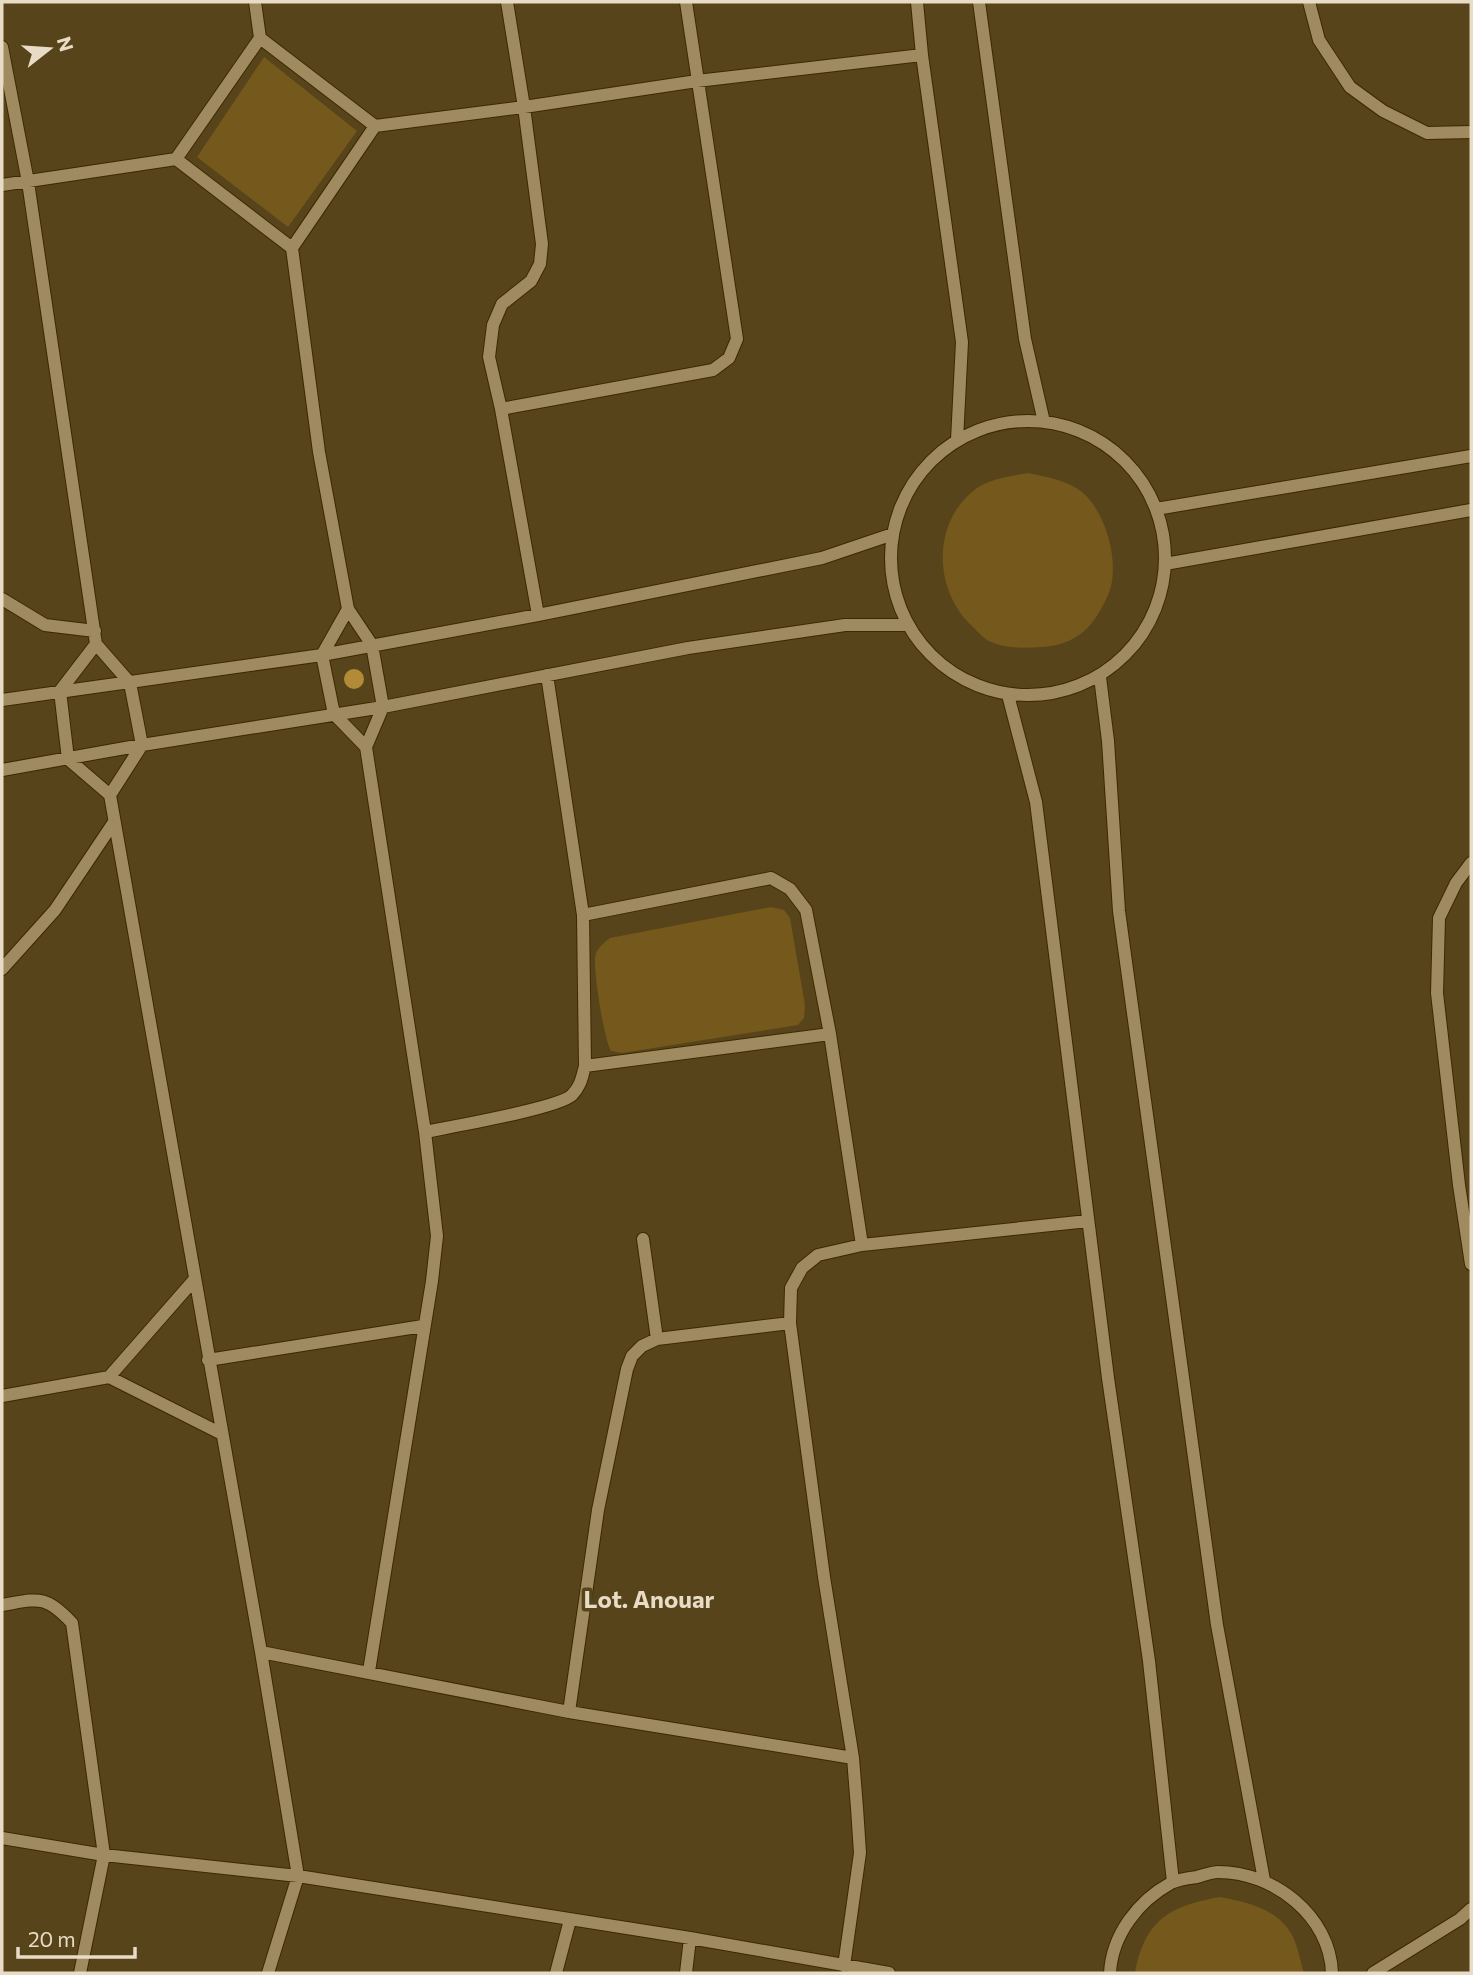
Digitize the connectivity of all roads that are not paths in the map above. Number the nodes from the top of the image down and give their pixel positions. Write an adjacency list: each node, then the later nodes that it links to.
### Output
1 (255, 2): 7 (street)
2 (507, 2): 11 (street)
3 (686, 2): 10 (street)
4 (917, 2): 9 (street)
5 (979, 2): 19 (street)
6 (1309, 2): 13 (street)
7 (260, 38): 12 (street); 14 (street)
8 (2, 47): 15 (street)
9 (922, 55): 10 (street); 20 (street)
10 (697, 81): 11 (street); 18 (street)
11 (524, 107): 12 (street); 18 (street)
12 (375, 126): 17 (street)
13 (1471, 132)
14 (176, 159): 15 (street); 17 (street)
15 (28, 182): 16 (street); 30 (street)
16 (2, 185)
17 (292, 248): 27 (street)
18 (501, 409): 28 (street)
19 (1044, 422): 20 (street); 22 (street)
20 (957, 440): 24 (street)
21 (1471, 456): 22 (street)
22 (1156, 509): 25 (street)
23 (1471, 510): 25 (street)
24 (893, 534): 28 (street); 29 (street)
25 (1165, 564): 34 (street)
26 (2, 598): 30 (street)
27 (348, 608): 31 (street); 32 (street)
28 (538, 615): 31 (street)
29 (908, 625): 33 (street); 37 (street)
30 (95, 638): 35 (street); 36 (street)
31 (372, 645): 32 (street); 39 (street)
32 (322, 654): 35 (street); 40 (street)
33 (547, 675): 39 (street); 48 (street)
34 (1100, 677): 37 (street); 74 (street)
35 (130, 683): 36 (street); 41 (street)
36 (60, 691): 38 (street); 43 (street)
37 (1008, 695): 54 (street)
38 (2, 700)
39 (383, 707): 40 (street); 42 (street)
40 (334, 714): 41 (street); 42 (street)
41 (142, 745): 43 (street); 45 (street)
42 (366, 747): 52 (street)
43 (68, 759): 44 (street); 45 (street)
44 (2, 770)
45 (110, 795): 46 (street)
46 (114, 822): 49 (street); 58 (street)
47 (1471, 863): 53 (street)
48 (583, 915): 50 (street); 51 (street)
49 (2, 969)
50 (830, 1034): 51 (street); 56 (street)
51 (585, 1066): 52 (street)
52 (425, 1132): 60 (street)
53 (1465, 1184): 57 (street)
54 (1088, 1221): 56 (street); 75 (street)
55 (643, 1239): 61 (street)
56 (862, 1245): 59 (street)
57 (1471, 1264)
58 (194, 1280): 62 (street); 63 (street)
59 (790, 1323): 61 (street); 70 (street)
60 (423, 1326): 62 (street); 68 (street)
61 (657, 1339): 69 (street)
62 (208, 1360): 65 (street)
63 (109, 1377): 64 (street); 65 (street)
64 (2, 1396)
65 (222, 1434): 67 (street)
66 (2, 1605): 72 (street)
67 (261, 1652): 68 (street); 73 (street)
68 (369, 1671): 69 (street)
69 (569, 1712): 70 (street)
70 (853, 1758): 79 (street)
71 (2, 1838): 72 (street)
72 (104, 1854): 73 (street); 80 (street)
73 (298, 1876): 77 (street); 81 (street)
74 (1264, 1880): 75 (street); 86 (street)
75 (1173, 1882): 85 (street)
76 (1471, 1909): 87 (street)
77 (570, 1920): 78 (street); 82 (street)
78 (690, 1938): 79 (street); 83 (street)
79 (844, 1966): 84 (street)
80 (80, 1973)
81 (268, 1973)
82 (556, 1973)
83 (686, 1973)
84 (889, 1973)
85 (1110, 1973)
86 (1332, 1973)
87 (1373, 1973)

